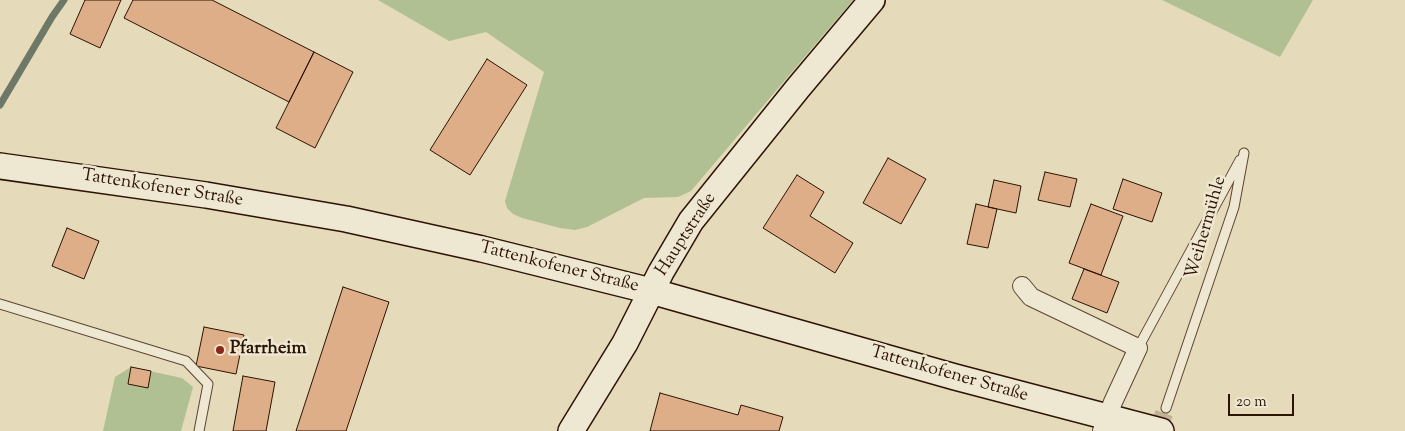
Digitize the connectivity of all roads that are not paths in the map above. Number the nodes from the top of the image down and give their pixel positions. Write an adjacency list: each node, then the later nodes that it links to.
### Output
1 (872, 0): 4 (main road, Hauptstraße)
2 (0, 166): 4 (main road, Tattenkofener Straße)
3 (1022, 286): 6 (street)
4 (651, 291): 8 (main road, Tattenkofener Straße); 10 (main road, Hauptstraße)
5 (0, 304): 9 (lane)
6 (1138, 348): 7 (lane, Weihermühle); 8 (street)
7 (1163, 419): 8 (main road, Tattenkofener Straße)
8 (1105, 424)
9 (198, 431)
10 (572, 431)

